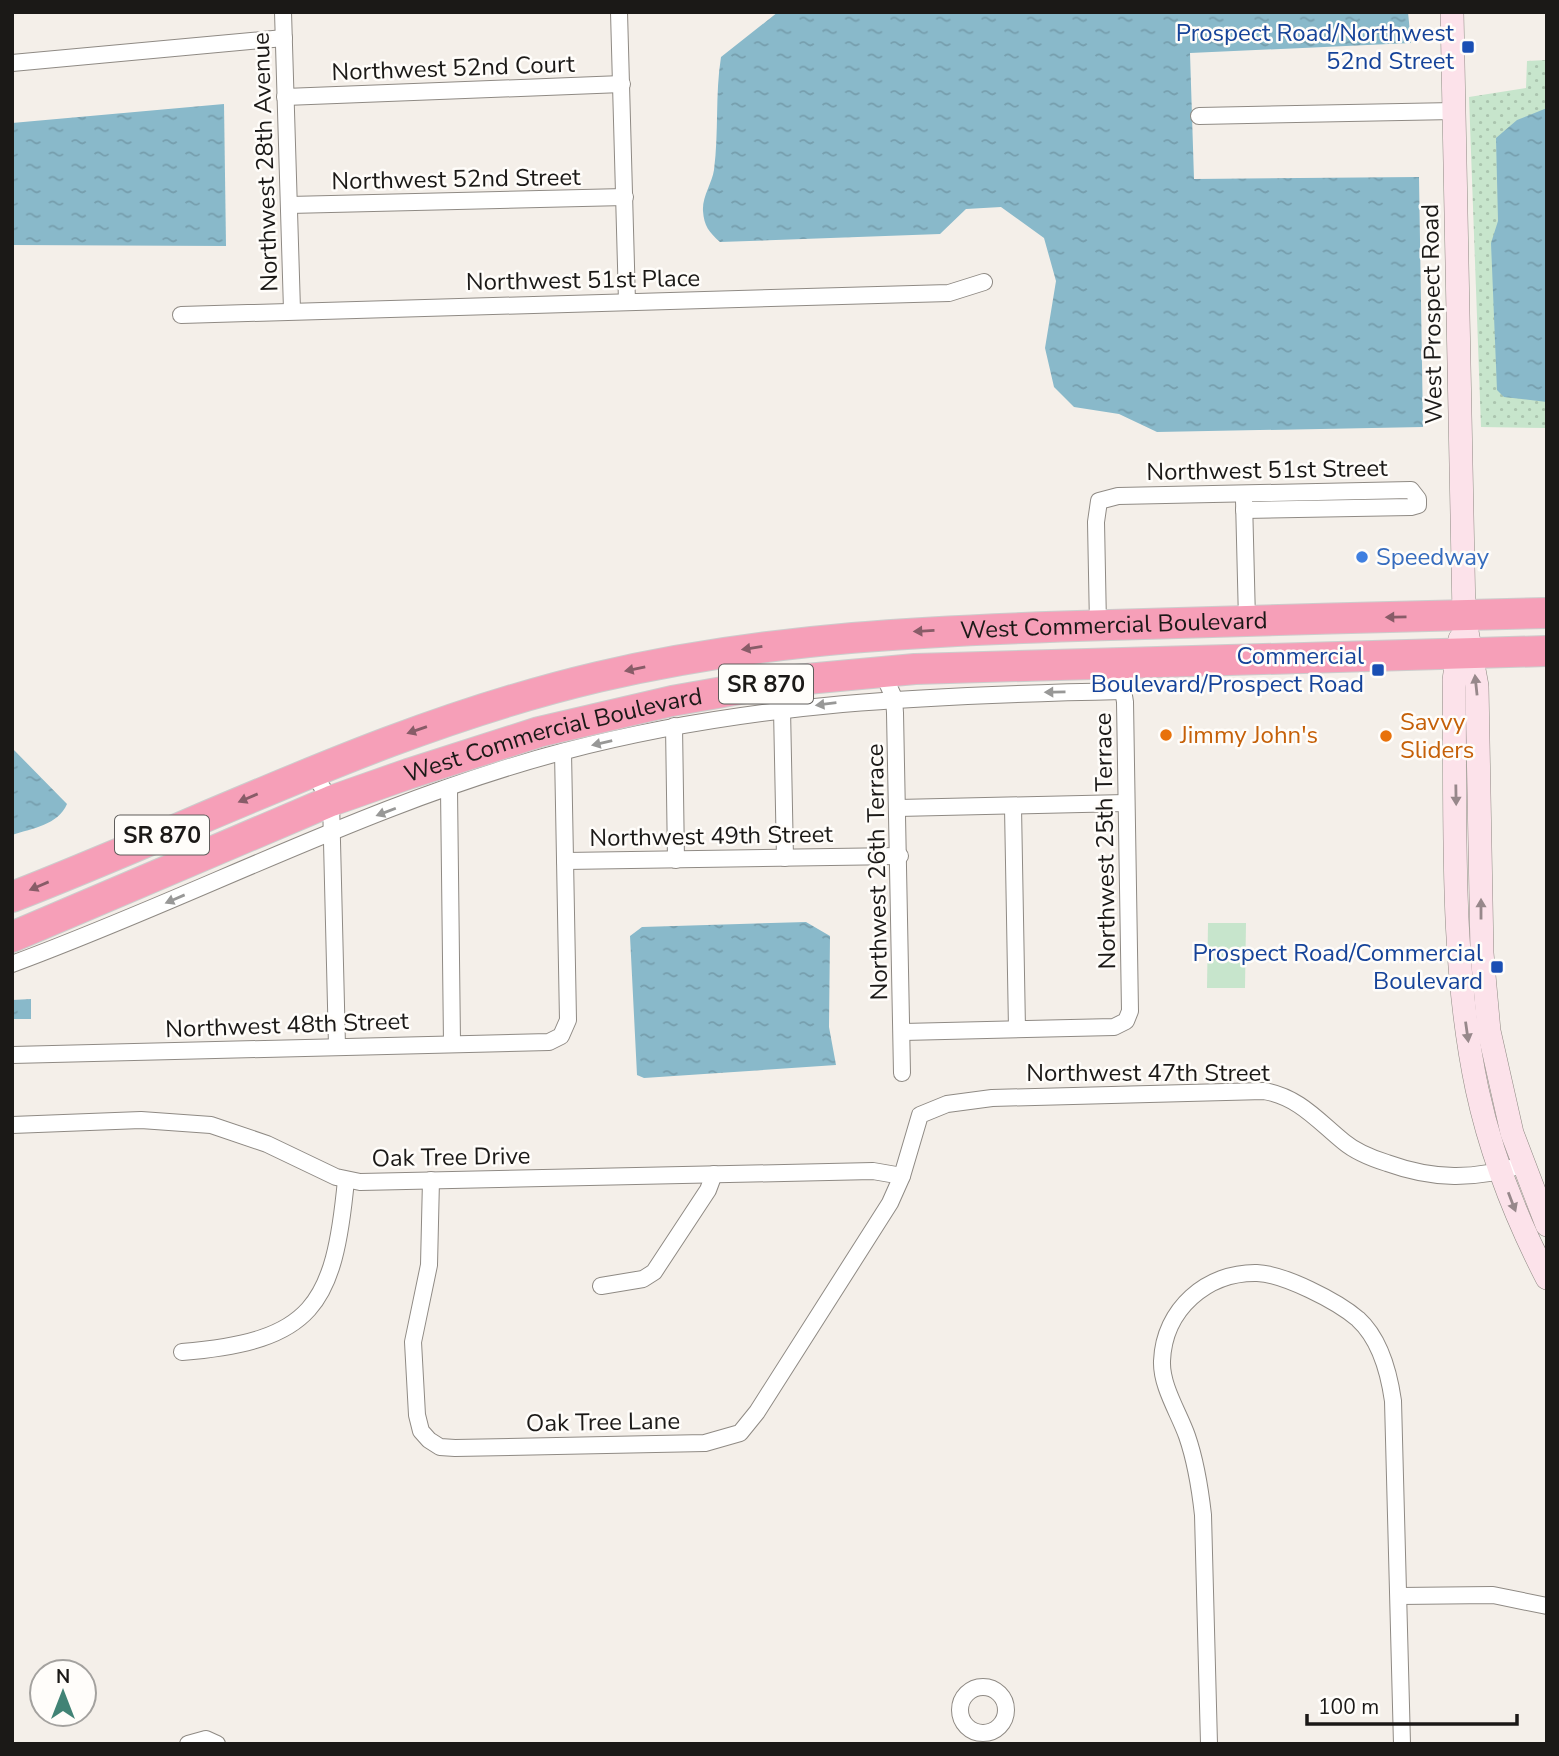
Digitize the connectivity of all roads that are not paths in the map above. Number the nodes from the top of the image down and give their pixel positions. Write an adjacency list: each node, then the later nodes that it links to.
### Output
1 (284, 12): 4 (street, Northwest 28th Avenue)
2 (619, 12): 6 (street)
3 (1452, 12): 8 (main road, West Prospect Road)
4 (284, 38): 5 (street); 7 (street, Northwest 28th Avenue)
5 (12, 63)
6 (622, 83): 7 (street, Northwest 52nd Court); 10 (street)
7 (285, 97): 11 (street, Northwest 28th Avenue)
8 (1454, 111): 9 (street); 18 (main road, West Prospect Road)
9 (1199, 116)
10 (625, 197): 11 (street, Northwest 52nd Street); 13 (street)
11 (289, 205): 14 (street, Northwest 28th Avenue)
12 (984, 282): 13 (street, Northwest 51st Place)
13 (627, 302): 14 (street, Northwest 51st Place)
14 (292, 310): 15 (street, Northwest 51st Place)
15 (181, 315)
16 (1244, 503): 16 (street, Northwest 51st Street); 19 (street); 20 (street, Northwest 51st Street)
17 (1547, 613): 18 (highway, West Commercial Boulevard / SR 870)
18 (1464, 615): 19 (highway, West Commercial Boulevard / SR 870, one-way to 19); 22 (main road, West Prospect Road)
19 (1247, 620): 20 (highway, West Commercial Boulevard / SR 870)
20 (1098, 625): 24 (highway); 30 (highway, West Commercial Boulevard / SR 870, one-way to 30)
21 (1547, 651): 22 (highway, West Commercial Boulevard / SR 870)
22 (1464, 653): 23 (highway, West Commercial Boulevard / SR 870); 51 (main road, West Prospect Road)
23 (1111, 663): 24 (highway, West Commercial Boulevard / SR 870); 25 (street, Northwest 25th Terrace)
24 (882, 671): 26 (street, Northwest 26th Terrace); 32 (highway, West Commercial Boulevard / SR 870)
25 (1124, 691): 26 (street, one-way to 26); 33 (street, Northwest 25th Terrace)
26 (894, 698): 27 (street, one-way to 27); 35 (street, Northwest 26th Terrace)
27 (782, 709): 28 (street); 38 (street)
28 (674, 726): 29 (street, one-way to 29); 39 (street)
29 (563, 752): 31 (street); 40 (street)
30 (311, 770): 32 (street); 41 (highway, West Commercial Boulevard / SR 870, one-way to 41)
31 (449, 789): 36 (street, one-way to 36); 46 (street)
32 (331, 801): 36 (street); 42 (highway, West Commercial Boulevard / SR 870)
33 (1126, 803): 34 (street); 44 (street, Northwest 25th Terrace)
34 (1013, 807): 35 (street); 44 (street)
35 (898, 808): 37 (street, Northwest 26th Terrace)
36 (332, 832): 43 (street, one-way to 43); 47 (street)
37 (900, 856): 38 (street, Northwest 49th Street); 45 (street, Northwest 26th Terrace)
38 (785, 858): 39 (street, Northwest 49th Street)
39 (676, 860): 40 (street, Northwest 49th Street)
40 (565, 861): 46 (street, Northwest 48th Street)
41 (12, 897)
42 (12, 937)
43 (12, 964)
44 (1017, 1029): 45 (street)
45 (903, 1032): 49 (street, Northwest 26th Terrace)
46 (453, 1044): 47 (street, Northwest 48th Street)
47 (337, 1046): 48 (street, Northwest 48th Street)
48 (12, 1055)
49 (902, 1073)
50 (12, 1125): 54 (street, Oak Tree Drive)
51 (1511, 1168): 53 (street, Northwest 47th Street); 56 (main road, West Prospect Road); 57 (main road, West Prospect Road, one-way to 57)
52 (714, 1174): 53 (street, Oak Tree Drive); 55 (street, Oak Tree Drive); 58 (street)
53 (902, 1176): 55 (street, Oak Tree Lane)
54 (346, 1180): 55 (street, Oak Tree Drive); 59 (street)
55 (430, 1180)
56 (1547, 1225)
57 (1547, 1278)
58 (601, 1286)
59 (182, 1352)
60 (1399, 1595): 61 (street); 64 (street); 65 (street)
61 (1547, 1606)
62 (188, 1744): 63 (street)
63 (218, 1744)
64 (1209, 1744)
65 (1402, 1744)

